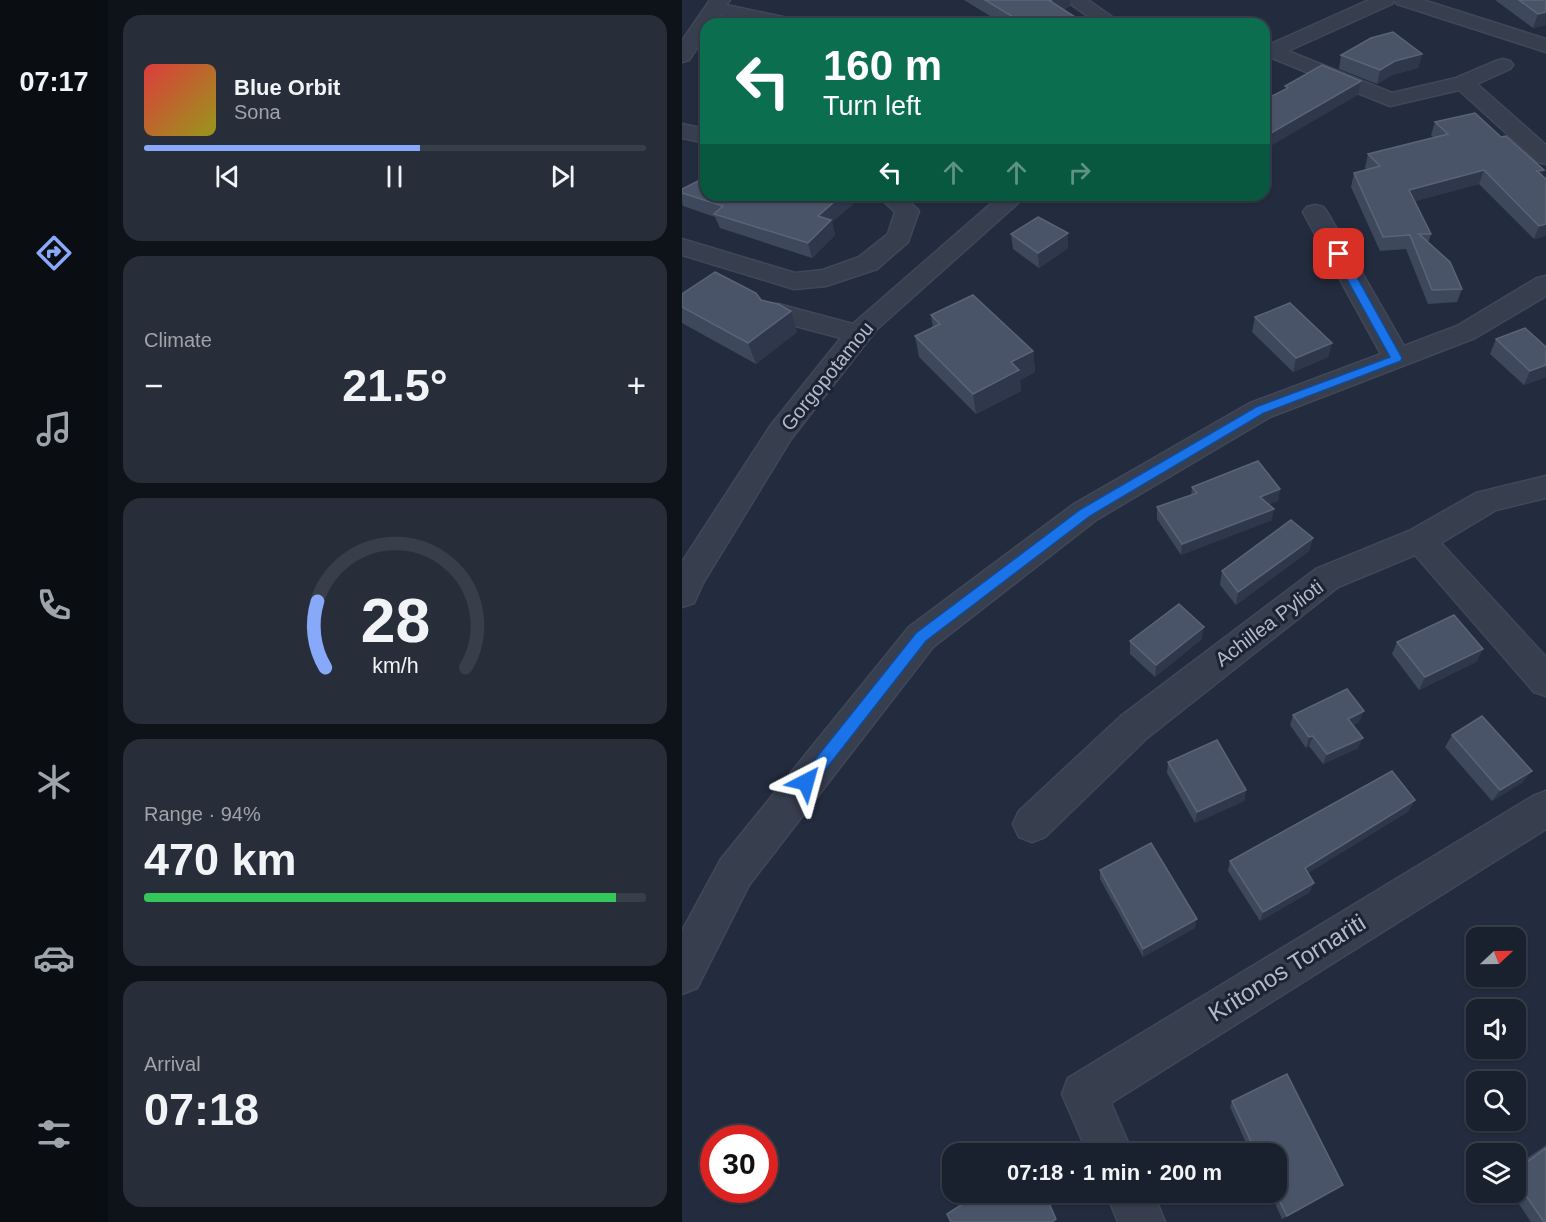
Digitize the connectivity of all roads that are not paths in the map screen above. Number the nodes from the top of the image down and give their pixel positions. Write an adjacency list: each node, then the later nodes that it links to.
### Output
1 (1075, 0): 7 (street)
2 (1385, 0): 10 (street)
3 (1405, 0): 9 (street)
4 (717, 4): 5 (street); 6 (street)
5 (708, 18)
6 (768, 18)
7 (1103, 18)
8 (700, 29): 12 (street)
9 (1546, 46)
10 (1270, 51)
11 (1270, 53): 14 (street)
12 (682, 56)
13 (1504, 65): 14 (street)
14 (1463, 83): 17 (street)
15 (682, 131): 16 (street)
16 (700, 135)
17 (1546, 157)
18 (1008, 201): 24 (street, Gorgopotamou)
19 (898, 203): 21 (street)
20 (1315, 212): 25 (street)
21 (682, 247)
22 (1546, 284): 25 (street)
23 (778, 313): 24 (street)
24 (859, 334): 28 (street, Gorgopotamou)
25 (1397, 358): 32 (street)
26 (1546, 487): 27 (street, Achillea Pylioti)
27 (1420, 540): 29 (street); 31 (street, Achillea Pylioti)
28 (684, 582)
29 (1546, 681)
30 (1546, 808): 33 (street, Kritonos Tornariti)
31 (1032, 824)
32 (682, 973)
33 (1106, 1143)
34 (1134, 1203): 35 (street)
35 (1142, 1222)

